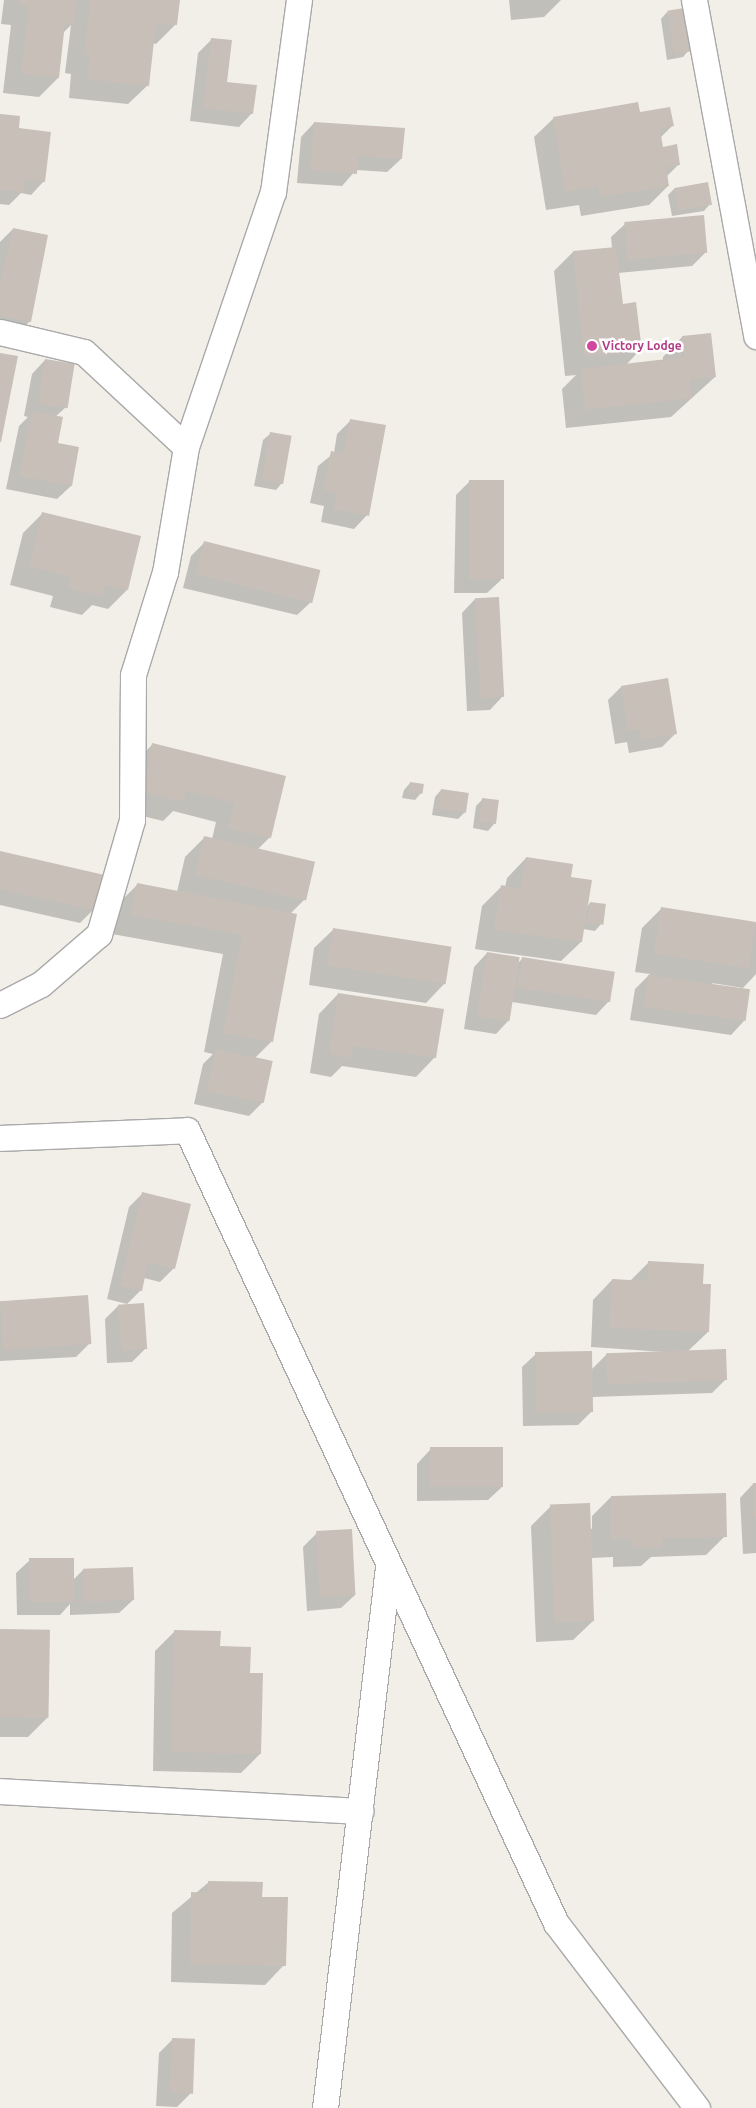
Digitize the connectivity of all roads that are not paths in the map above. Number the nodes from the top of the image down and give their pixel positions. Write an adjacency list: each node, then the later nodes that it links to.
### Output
1 (299, 0): 5 (street)
2 (694, 0): 4 (street)
3 (0, 332): 5 (street)
4 (756, 336)
5 (186, 447): 6 (street)
6 (0, 1004)
7 (0, 1138): 8 (street)
8 (388, 1567): 10 (street); 12 (street)
9 (0, 1791): 10 (street)
10 (360, 1811): 11 (street)
11 (325, 2108)
12 (697, 2108)

